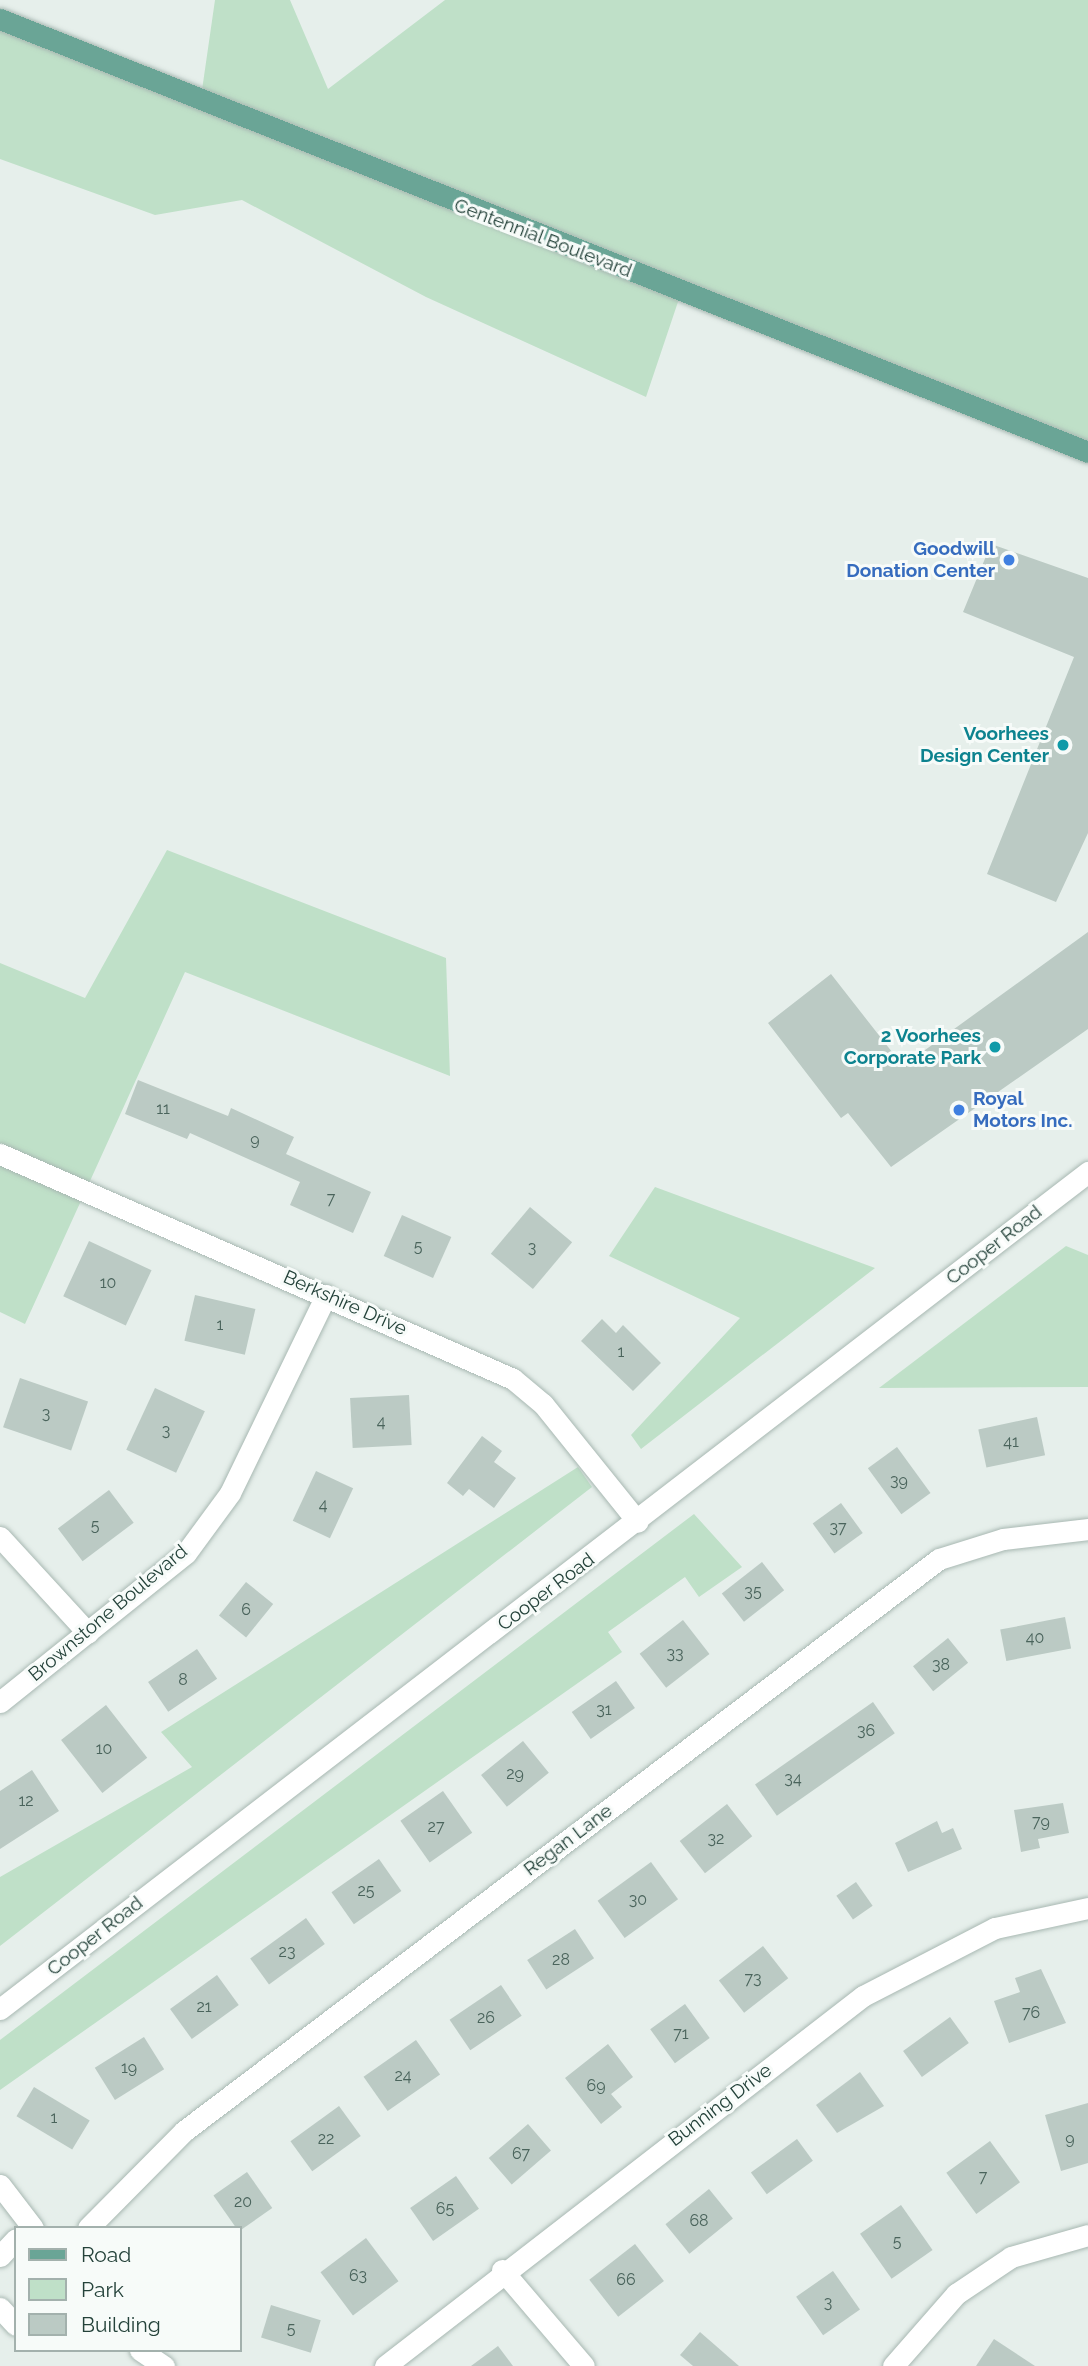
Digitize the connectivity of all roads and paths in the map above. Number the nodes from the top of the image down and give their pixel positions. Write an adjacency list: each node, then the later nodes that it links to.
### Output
1 (0, 19): 2 (main road, Centennial Boulevard)
2 (1088, 452)
3 (0, 1154): 5 (street, Berkshire Drive)
4 (1088, 1172): 6 (street, Cooper Road)
5 (326, 1295): 6 (street, Berkshire Drive); 9 (street, Brownstone Boulevard)
6 (638, 1522): 12 (street, Cooper Road)
7 (1088, 1529): 15 (street, Regan Lane)
8 (0, 1538): 9 (street)
9 (88, 1633): 10 (street, Brownstone Boulevard)
10 (0, 1702)
11 (1088, 1908): 17 (street, Bunning Drive)
12 (0, 2009)
13 (0, 2185): 14 (street)
14 (31, 2226)
15 (90, 2226)
16 (1088, 2235): 22 (street)
17 (502, 2270): 20 (street, Bunning Drive); 21 (street)
18 (143, 2352): 19 (street)
19 (163, 2366)
20 (385, 2366)
21 (584, 2366)
22 (893, 2366)

